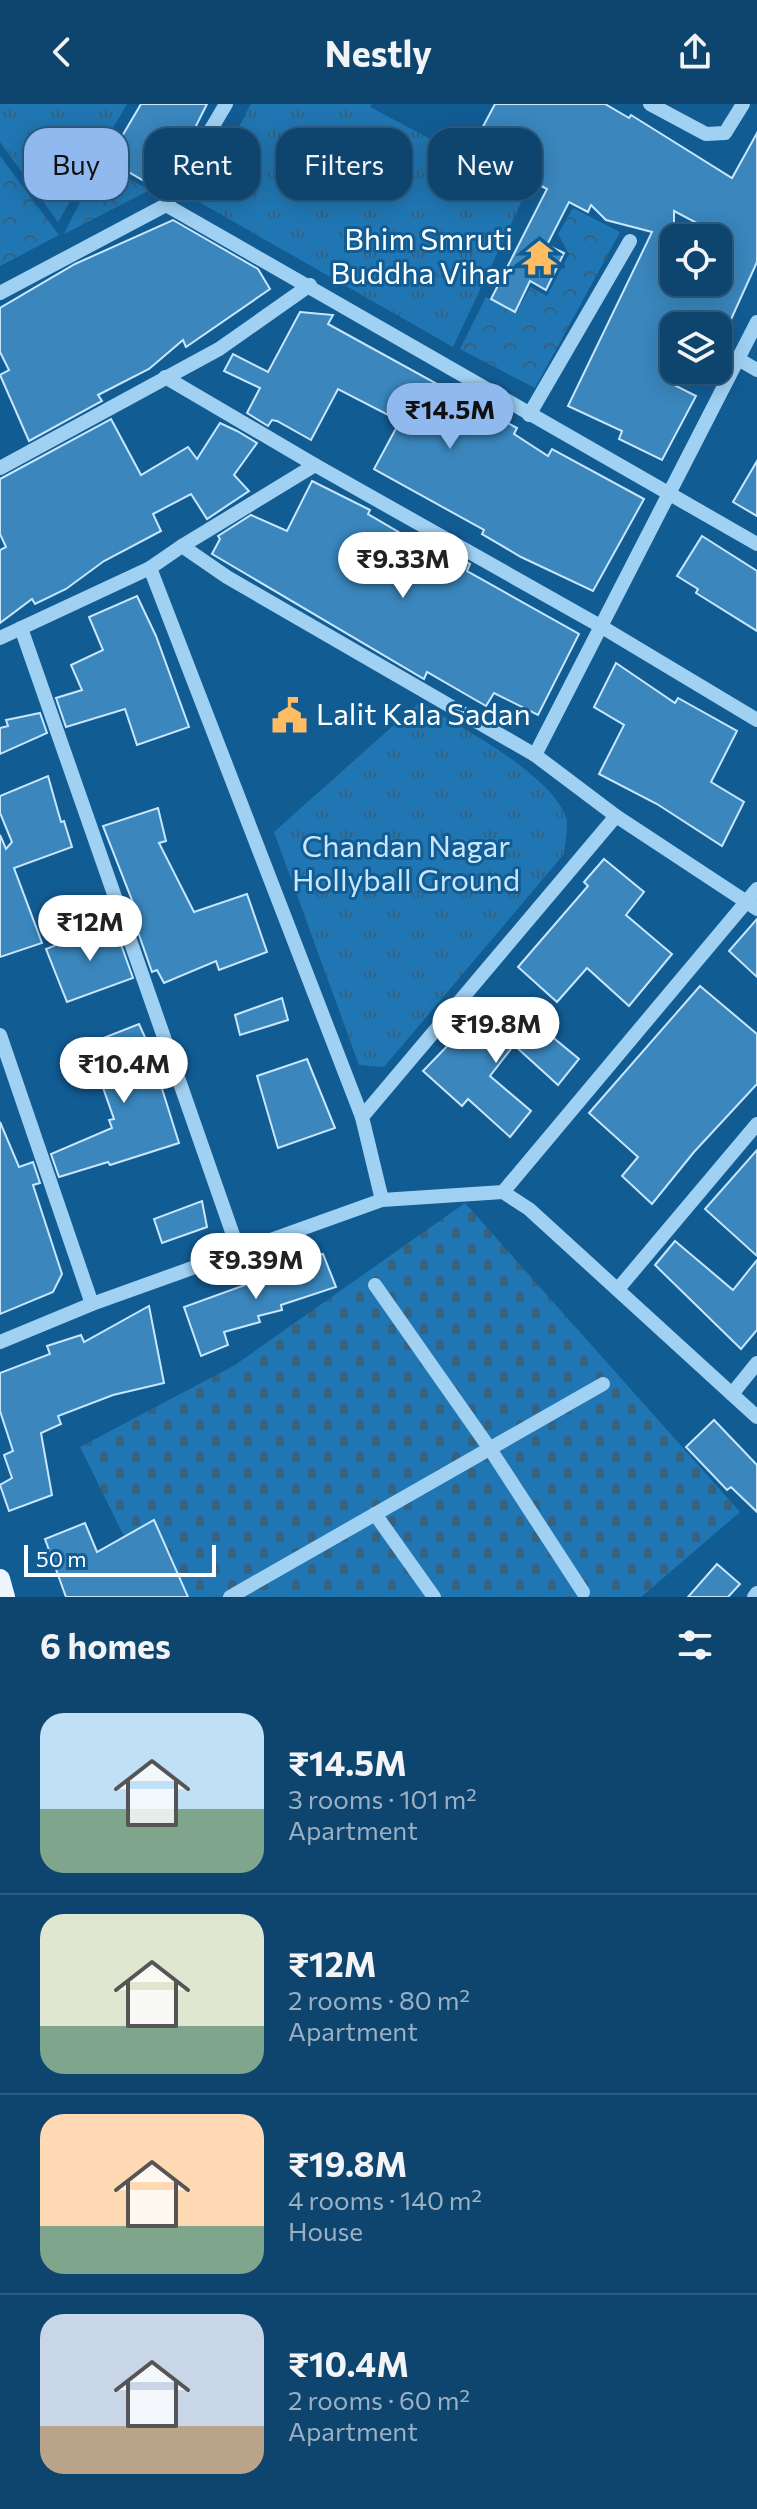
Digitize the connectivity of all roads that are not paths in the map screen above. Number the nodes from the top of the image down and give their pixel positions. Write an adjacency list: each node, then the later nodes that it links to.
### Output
1 (226, 104): 4 (street)
2 (650, 104): 3 (street)
3 (743, 104)
4 (166, 205): 6 (street); 7 (street)
5 (630, 241): 12 (street)
6 (310, 285): 11 (street); 12 (street)
7 (0, 293)
8 (757, 322): 9 (street)
9 (738, 359): 10 (street); 15 (street)
10 (757, 370)
11 (165, 377): 13 (street); 14 (street)
12 (529, 415): 15 (street)
13 (315, 465): 17 (street); 19 (street)
14 (0, 468)
15 (667, 493): 16 (street); 19 (street)
16 (757, 544)
17 (182, 546): 18 (street); 23 (street)
18 (150, 568): 20 (street); 27 (street)
19 (602, 627): 22 (street); 23 (street)
20 (21, 628): 21 (street); 31 (street)
21 (0, 638)
22 (757, 720)
23 (535, 755): 24 (street)
24 (616, 816): 25 (street); 27 (street)
25 (754, 900): 29 (street)
26 (0, 1035): 34 (street)
27 (362, 1117): 30 (street)
28 (757, 1124): 33 (street)
29 (503, 1192): 30 (street); 33 (street)
30 (382, 1200): 31 (street)
31 (239, 1252): 34 (street)
32 (375, 1285): 40 (street)
33 (618, 1289): 38 (street)
34 (92, 1304): 35 (street)
35 (0, 1342)
36 (757, 1363): 38 (street)
37 (603, 1384): 40 (street)
38 (732, 1394): 39 (street)
39 (757, 1417)
40 (490, 1449): 41 (street); 43 (street)
41 (375, 1514): 45 (street); 46 (street)
42 (0, 1579): 44 (main road)
43 (583, 1592)
44 (5, 1597)
45 (230, 1597)
46 (434, 1597)

